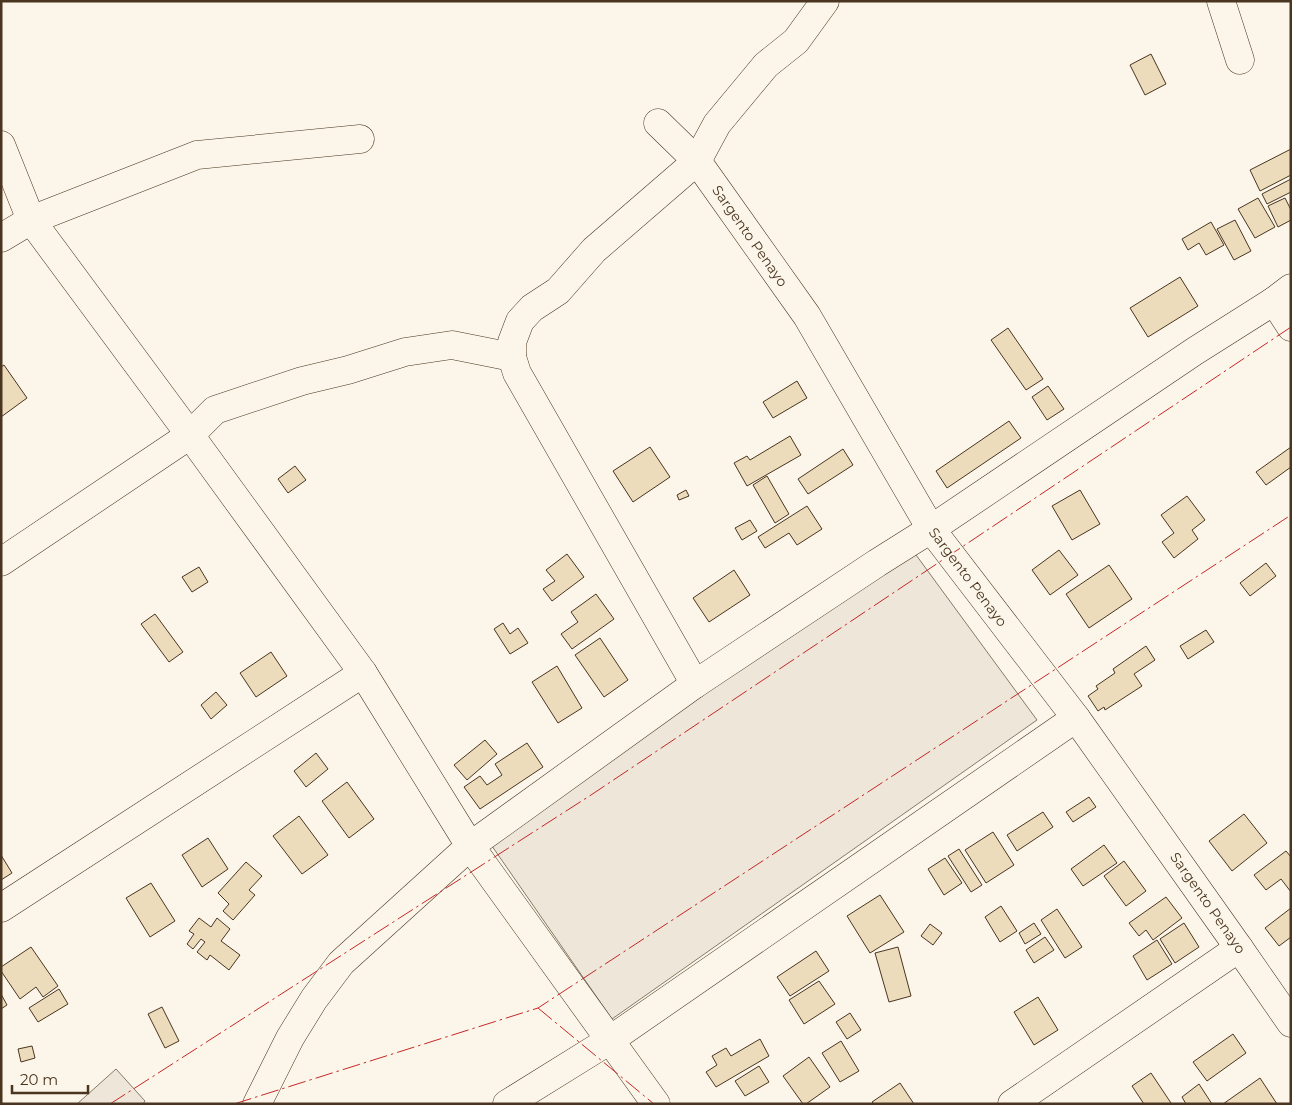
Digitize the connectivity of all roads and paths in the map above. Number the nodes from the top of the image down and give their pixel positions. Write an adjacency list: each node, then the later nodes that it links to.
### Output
1 (824, 1): 7 (street)
2 (1221, 1): 3 (street)
3 (1240, 60)
4 (658, 123): 7 (street, Sargento Penayo)
5 (360, 139): 8 (street)
6 (1, 145): 8 (street)
7 (697, 161): 12 (street); 14 (street, Sargento Penayo)
8 (31, 220): 9 (street); 13 (street)
9 (1, 238)
10 (1282, 294): 11 (street); 14 (street)
11 (1291, 327)
12 (512, 357): 13 (street); 17 (street)
13 (190, 435): 15 (street); 16 (street)
14 (932, 529): 17 (street); 18 (street, Sargento Penayo)
15 (1, 562)
16 (363, 673): 19 (street); 20 (street)
17 (695, 684): 19 (street)
18 (1076, 718): 21 (street, Sargento Penayo); 23 (street)
19 (470, 846): 23 (street); 24 (street)
20 (1, 908)
21 (1239, 948): 22 (street, Sargento Penayo); 27 (street)
22 (1291, 1023)
23 (610, 1040): 25 (street); 26 (street)
24 (257, 1104)
25 (507, 1104)
26 (656, 1104)
27 (1012, 1104)

